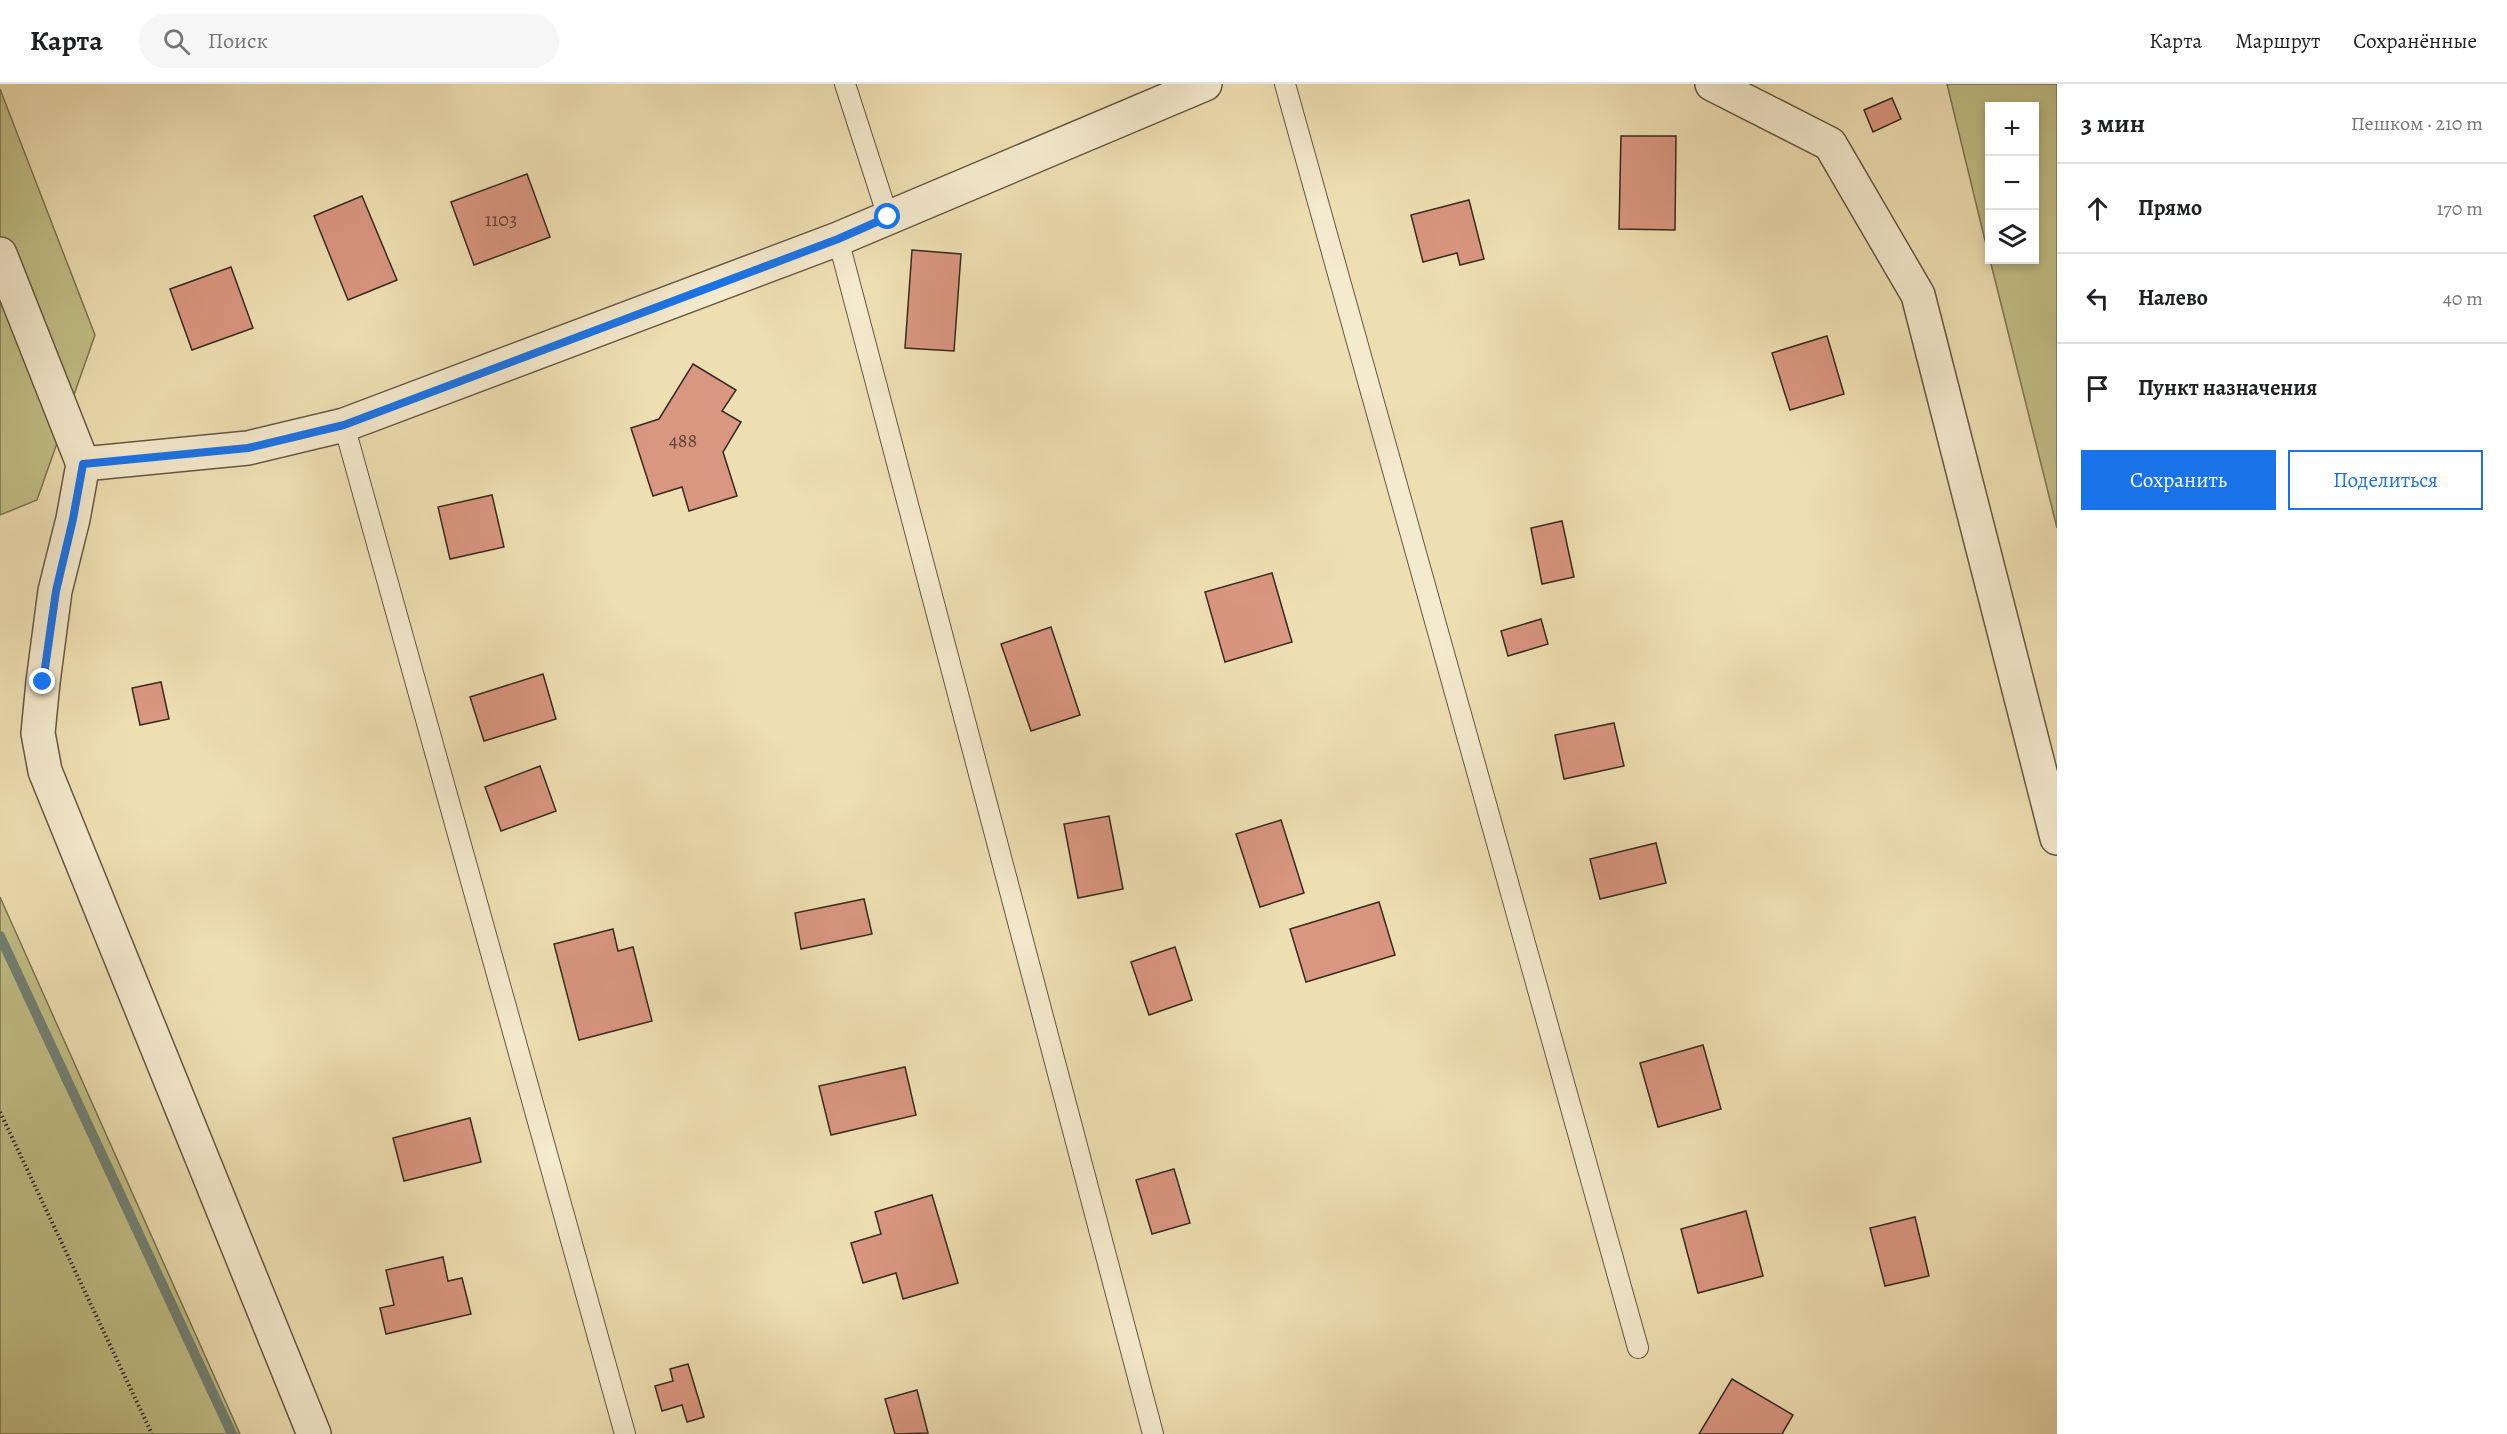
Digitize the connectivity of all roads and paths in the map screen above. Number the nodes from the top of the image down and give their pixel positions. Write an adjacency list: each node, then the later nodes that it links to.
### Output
1 (845, 84): 5 (lane)
2 (1205, 84): 5 (street)
3 (1286, 84): 12 (lane)
4 (1712, 84): 10 (street)
5 (888, 217): 6 (street)
6 (838, 239): 8 (street); 16 (lane)
7 (0, 254): 9 (street)
8 (344, 425): 9 (street); 15 (lane)
9 (83, 464): 14 (street)
10 (2057, 838)
11 (0, 1112): 13 (path)
12 (1638, 1348)
13 (152, 1434)
14 (314, 1434)
15 (625, 1434)
16 (1153, 1434)

